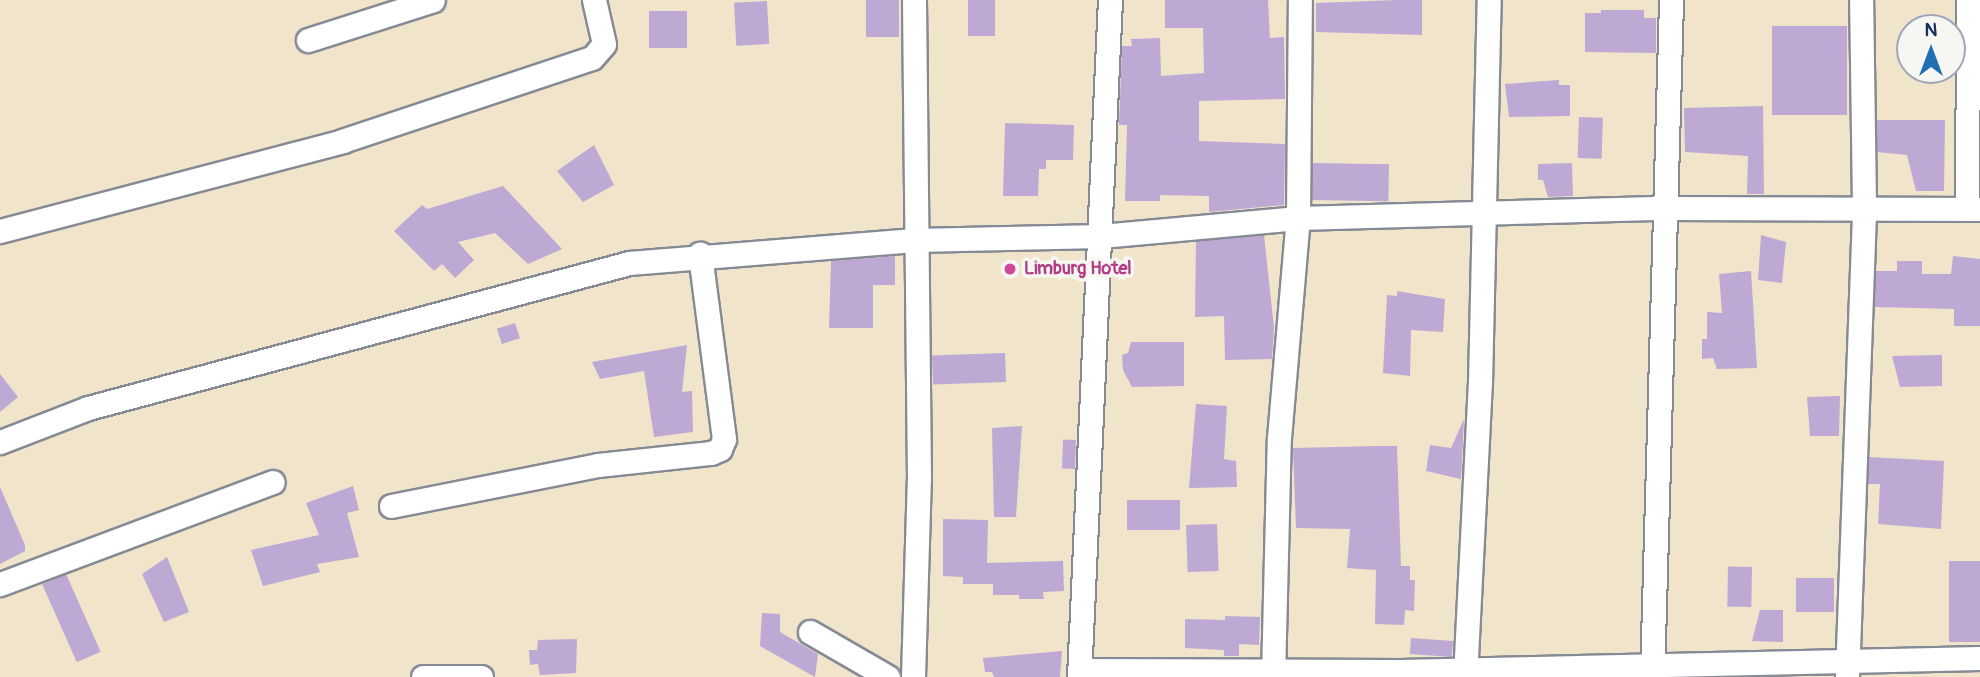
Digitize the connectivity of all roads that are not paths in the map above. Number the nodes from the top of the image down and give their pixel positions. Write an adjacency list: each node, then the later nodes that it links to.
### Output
1 (433, 0): 10 (street)
2 (594, 0): 16 (street)
3 (914, 0): 18 (street)
4 (1110, 0): 17 (street)
5 (1300, 0): 15 (street)
6 (1489, 0): 14 (street)
7 (1671, 0): 12 (street)
8 (1861, 0): 11 (street)
9 (1968, 0): 13 (street)
10 (308, 40)
11 (1864, 206): 12 (street); 13 (street); 27 (street)
12 (1664, 208): 14 (street); 26 (street)
13 (1973, 208)
14 (1484, 212): 15 (street); 30 (street)
15 (1298, 218): 17 (street); 29 (street)
16 (0, 231)
17 (1101, 236): 18 (street); 28 (street)
18 (914, 240): 19 (street); 34 (street)
19 (700, 254): 20 (street); 22 (street)
20 (0, 442)
21 (273, 482): 23 (street)
22 (391, 506)
23 (0, 584)
24 (810, 632): 33 (street)
25 (1980, 658): 27 (street)
26 (1653, 671): 27 (street); 30 (street)
27 (1847, 671)
28 (1079, 673): 29 (street)
29 (1273, 673): 30 (street)
30 (1465, 673)
31 (423, 677): 32 (street)
32 (481, 677)
33 (888, 677)
34 (913, 677)

